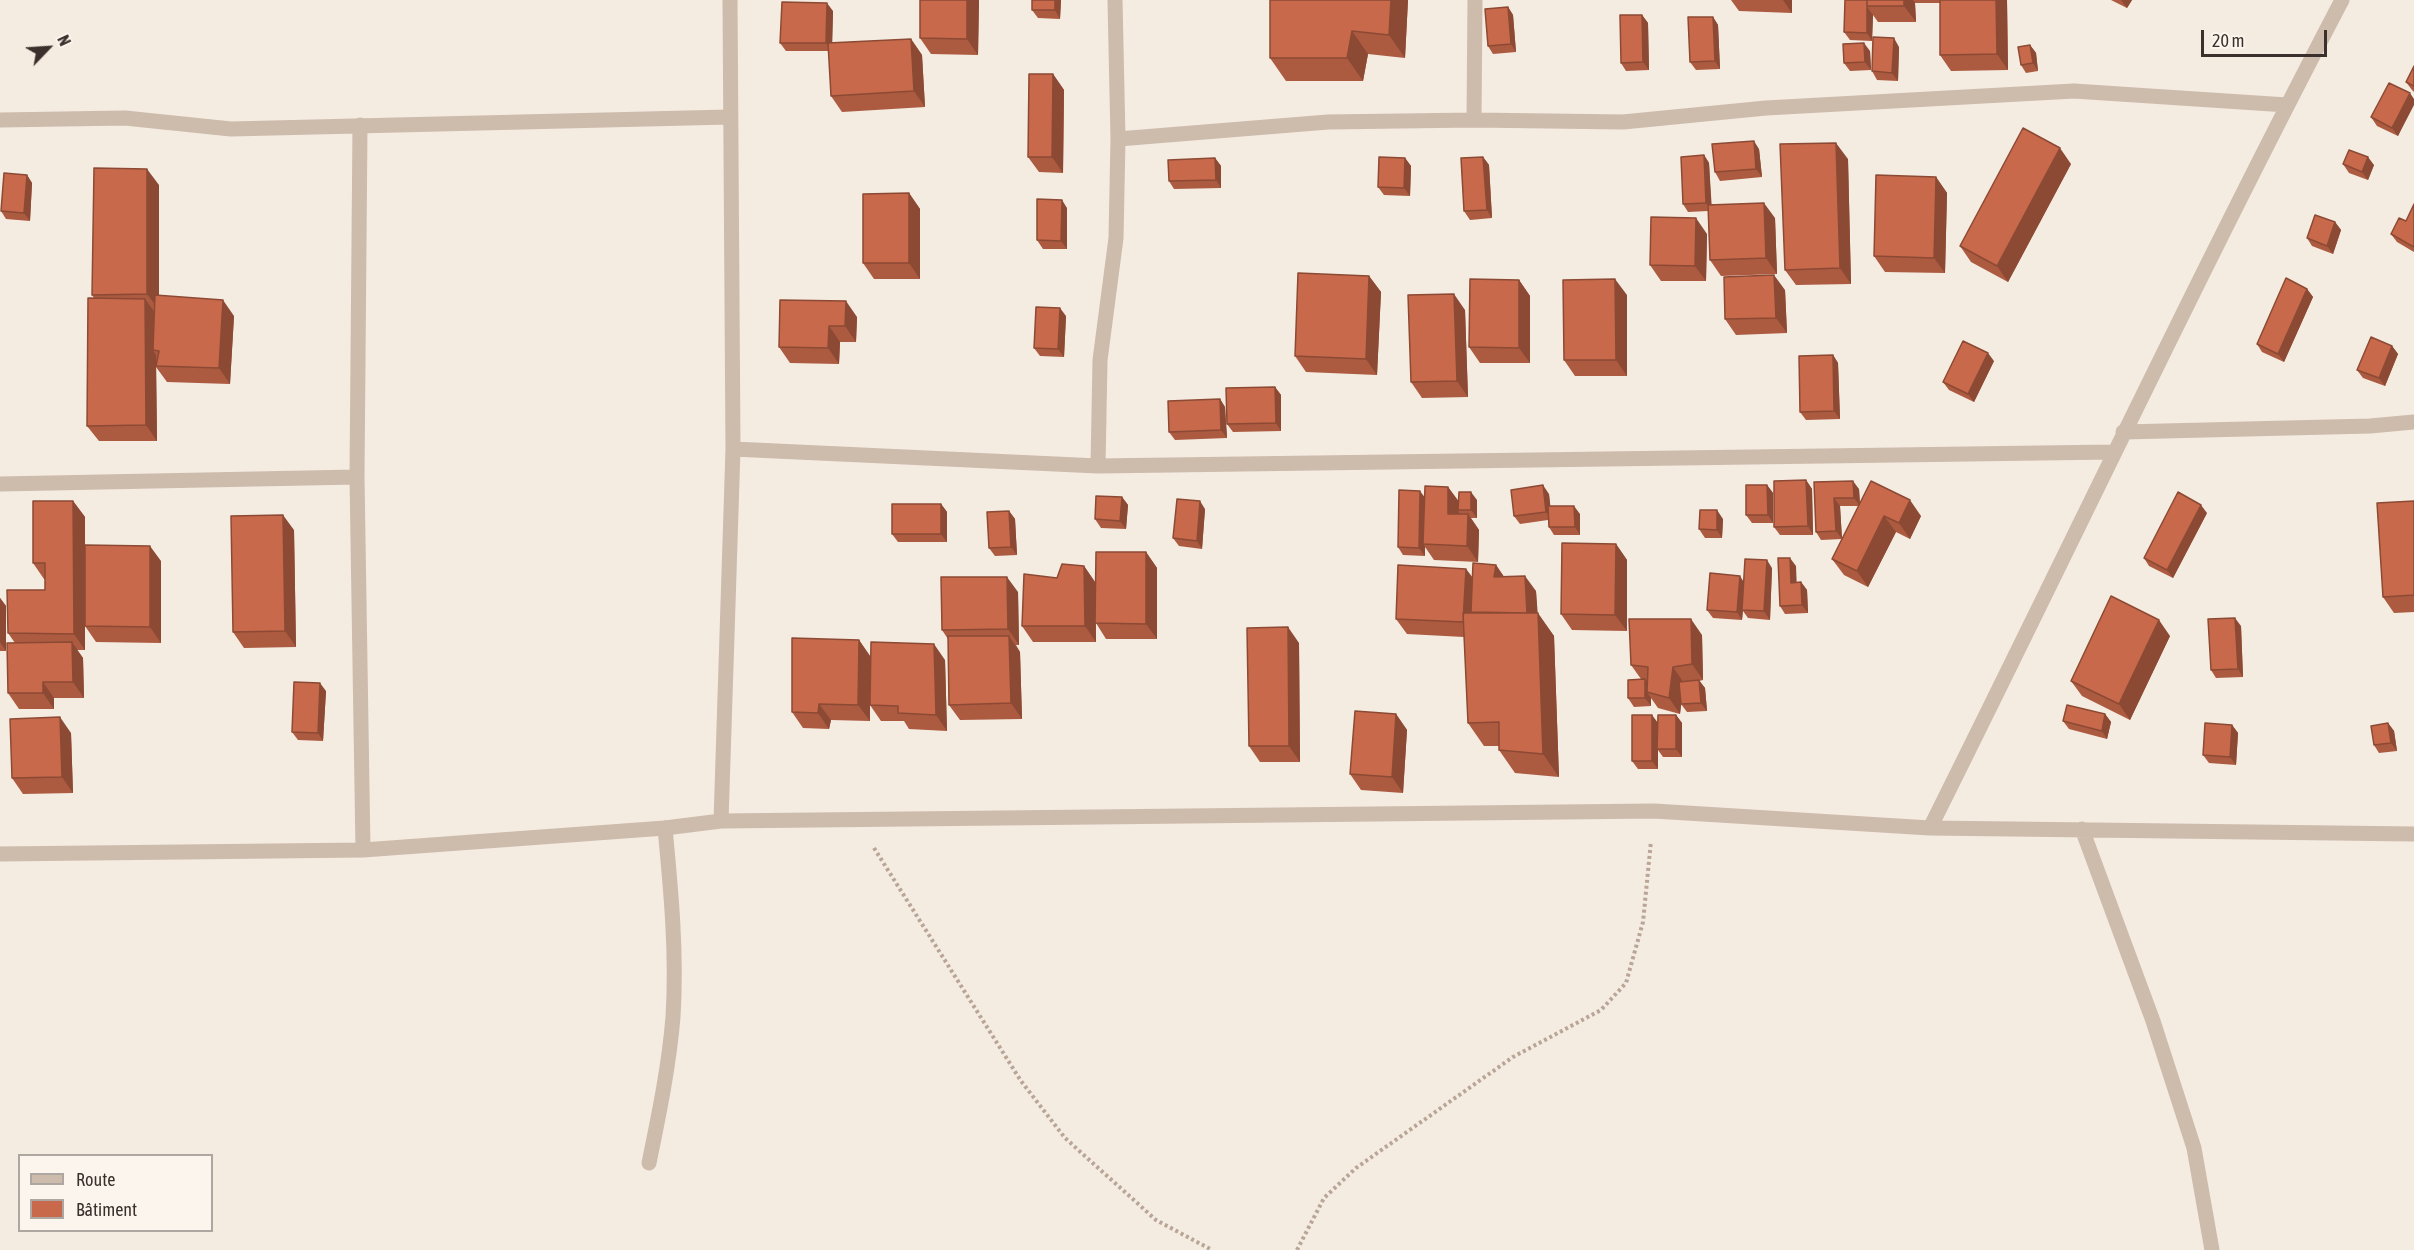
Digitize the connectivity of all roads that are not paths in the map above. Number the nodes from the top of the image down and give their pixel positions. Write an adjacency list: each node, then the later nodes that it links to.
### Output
1 (729, 0): 6 (street)
2 (1115, 0): 10 (street)
3 (1475, 0): 8 (street)
4 (2342, 0): 5 (street)
5 (2287, 105): 8 (street); 12 (street)
6 (729, 117): 9 (street); 13 (street)
7 (0, 120): 9 (street)
8 (1474, 120): 10 (street)
9 (360, 125): 16 (street)
10 (1118, 139): 15 (street)
11 (2414, 422): 12 (street)
12 (2123, 432): 14 (street)
13 (734, 449): 15 (street); 18 (street)
14 (2113, 452): 15 (street); 20 (street)
15 (1098, 466)
16 (357, 477): 17 (street); 23 (street)
17 (0, 484)
18 (721, 821): 19 (street); 20 (street)
19 (665, 828): 23 (street); 25 (street)
20 (1930, 828): 21 (street)
21 (2082, 829): 22 (street); 26 (street)
22 (2414, 834)
23 (363, 850): 24 (street)
24 (0, 854)
25 (649, 1163)
26 (2212, 1250)

